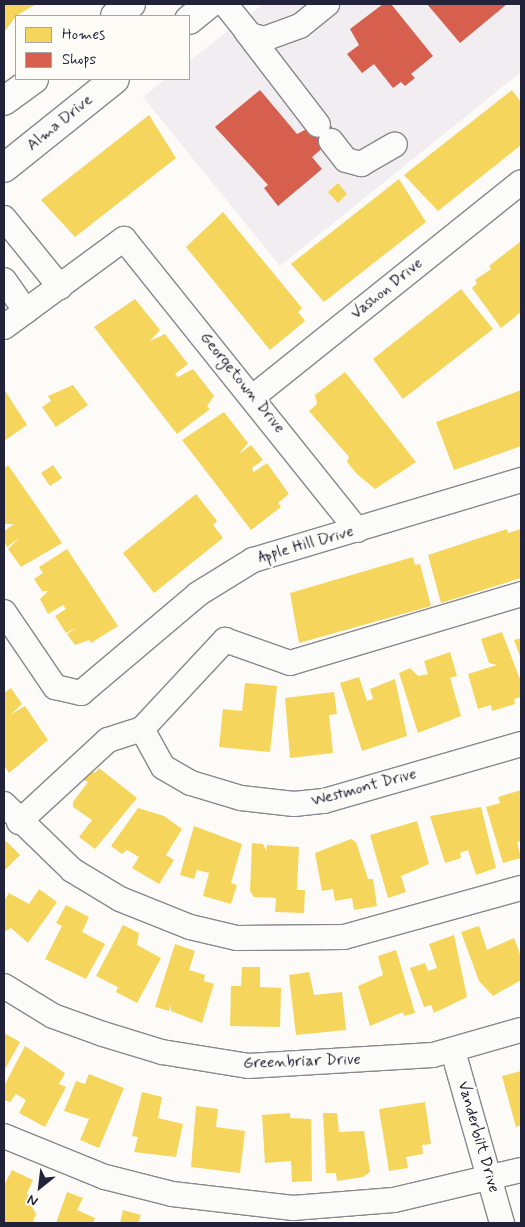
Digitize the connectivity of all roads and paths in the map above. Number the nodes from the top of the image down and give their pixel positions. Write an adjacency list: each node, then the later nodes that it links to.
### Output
1 (131, 4): 5 (main road)
2 (209, 4): 6 (main road)
3 (224, 4): 7 (street)
4 (327, 4): 7 (street)
5 (116, 15)
6 (190, 19)
7 (249, 35): 11 (street)
8 (33, 80): 10 (main road)
9 (115, 80): 12 (main road, Alma Drive)
10 (4, 101)
11 (395, 144)
12 (4, 168)
13 (521, 182): 19 (street, Vashon Drive)
14 (4, 218): 16 (street)
15 (4, 280): 17 (street)
16 (60, 287): 17 (street); 19 (street, Georgetown Drive)
17 (26, 311): 18 (street)
18 (4, 327)
19 (254, 396): 21 (street, Georgetown Drive)
20 (521, 480): 21 (street, Apple Hill Drive)
21 (357, 530): 23 (street, Apple Hill Drive)
22 (521, 594): 24 (street)
23 (4, 612)
24 (142, 729): 25 (street, Westmont Drive); 27 (street)
25 (521, 744)
26 (4, 804): 27 (street)
27 (19, 822): 28 (street)
28 (521, 888)
29 (4, 986): 31 (street, Greenbriar Drive)
30 (521, 1030): 31 (street, Greenbriar Drive)
31 (453, 1051): 34 (street, Vanderbilt Drive)
32 (4, 1136): 34 (street)
33 (521, 1170): 34 (street)
34 (490, 1179): 35 (street, Vanderbilt Drive)
35 (502, 1223)

